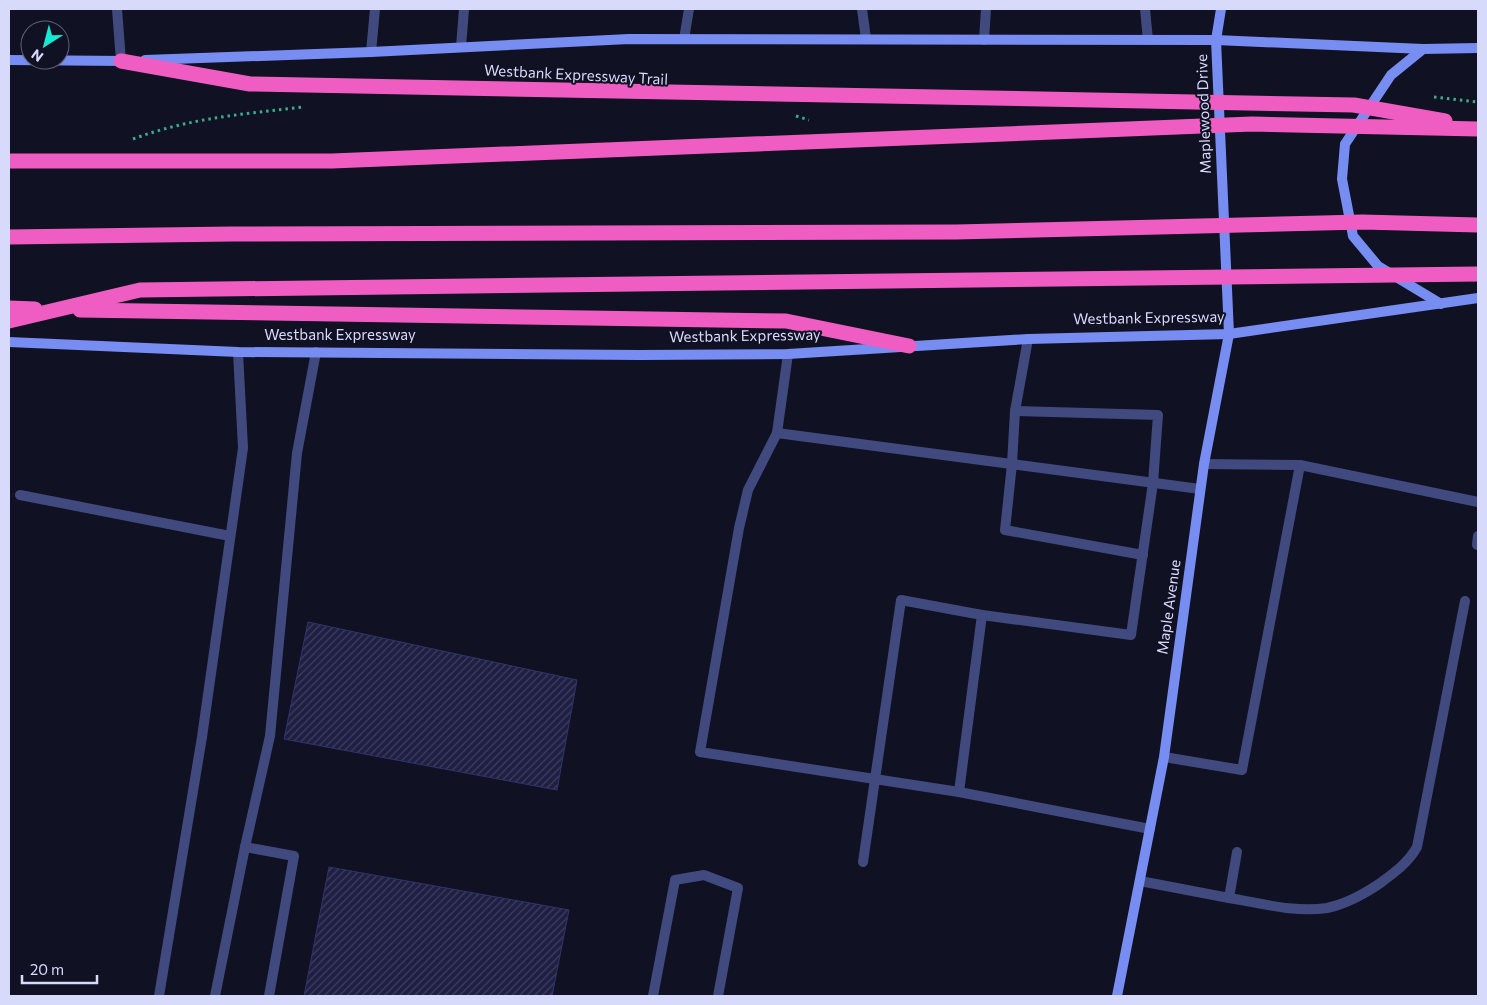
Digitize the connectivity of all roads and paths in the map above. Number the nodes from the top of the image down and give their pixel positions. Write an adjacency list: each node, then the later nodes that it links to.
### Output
1 (117, 9): 19 (street)
2 (375, 9): 17 (street)
3 (464, 9): 14 (street)
4 (689, 9): 9 (street)
5 (862, 9): 10 (street)
6 (986, 9): 11 (street)
7 (1145, 9): 12 (street)
8 (1221, 9): 13 (main road, Maplewood Drive)
9 (684, 39): 10 (main road); 14 (main road)
10 (866, 39): 11 (main road)
11 (984, 40): 12 (main road)
12 (1148, 40): 13 (main road)
13 (1216, 40): 16 (main road); 28 (main road, Maplewood Drive)
14 (461, 48): 17 (main road)
15 (1478, 48): 16 (main road)
16 (1423, 49): 33 (main road)
17 (371, 52): 19 (main road)
18 (9, 60): 19 (main road)
19 (122, 61): 25 (highway)
20 (1431, 97): 21 (path)
21 (1478, 102)
22 (310, 106): 26 (path)
23 (793, 114): 24 (path)
24 (815, 123)
25 (1478, 128): 27 (highway)
26 (128, 141)
27 (9, 161)
28 (1223, 219): 36 (main road, Maple Avenue)
29 (1478, 225): 30 (highway)
30 (9, 237)
31 (1478, 274): 35 (highway)
32 (1478, 298): 33 (main road, Westbank Expressway)
33 (1441, 304): 36 (main road, Westbank Expressway)
34 (9, 308): 39 (highway)
35 (9, 321)
36 (1229, 334): 37 (main road, Westbank Expressway); 46 (main road, Maple Avenue)
37 (1028, 339): 39 (main road, Westbank Expressway); 43 (street)
38 (9, 342): 40 (main road, Westbank Expressway)
39 (909, 346): 42 (main road, Westbank Expressway)
40 (238, 352): 41 (main road, Westbank Expressway); 52 (street)
41 (316, 352): 42 (main road, Westbank Expressway); 60 (street)
42 (788, 354): 44 (street)
43 (1014, 411): 45 (street); 48 (street)
44 (777, 433): 45 (street); 57 (street)
45 (1012, 464): 48 (street); 53 (street)
46 (1204, 464): 47 (street); 49 (main road, Maple Avenue)
47 (1300, 465): 51 (street); 56 (street)
48 (1154, 483): 49 (street); 53 (street)
49 (1200, 489): 56 (main road, Maple Avenue)
50 (20, 495): 52 (street)
51 (1478, 502)
52 (230, 536): 65 (street)
53 (1143, 555): 55 (street)
54 (1466, 601): 64 (street)
55 (982, 615): 57 (street); 58 (street)
56 (1164, 757): 59 (main road, Maple Avenue)
57 (874, 778): 58 (street); 62 (street)
58 (959, 792): 59 (street)
59 (1150, 829): 63 (main road, Maple Avenue)
60 (245, 847): 66 (street); 67 (street)
61 (1237, 852): 64 (street)
62 (863, 862)
63 (1140, 881): 64 (street); 70 (main road, Maple Avenue)
64 (1229, 898)
65 (159, 996)
66 (215, 996)
67 (269, 996)
68 (654, 996): 69 (street)
69 (718, 996)
70 (1117, 996)

